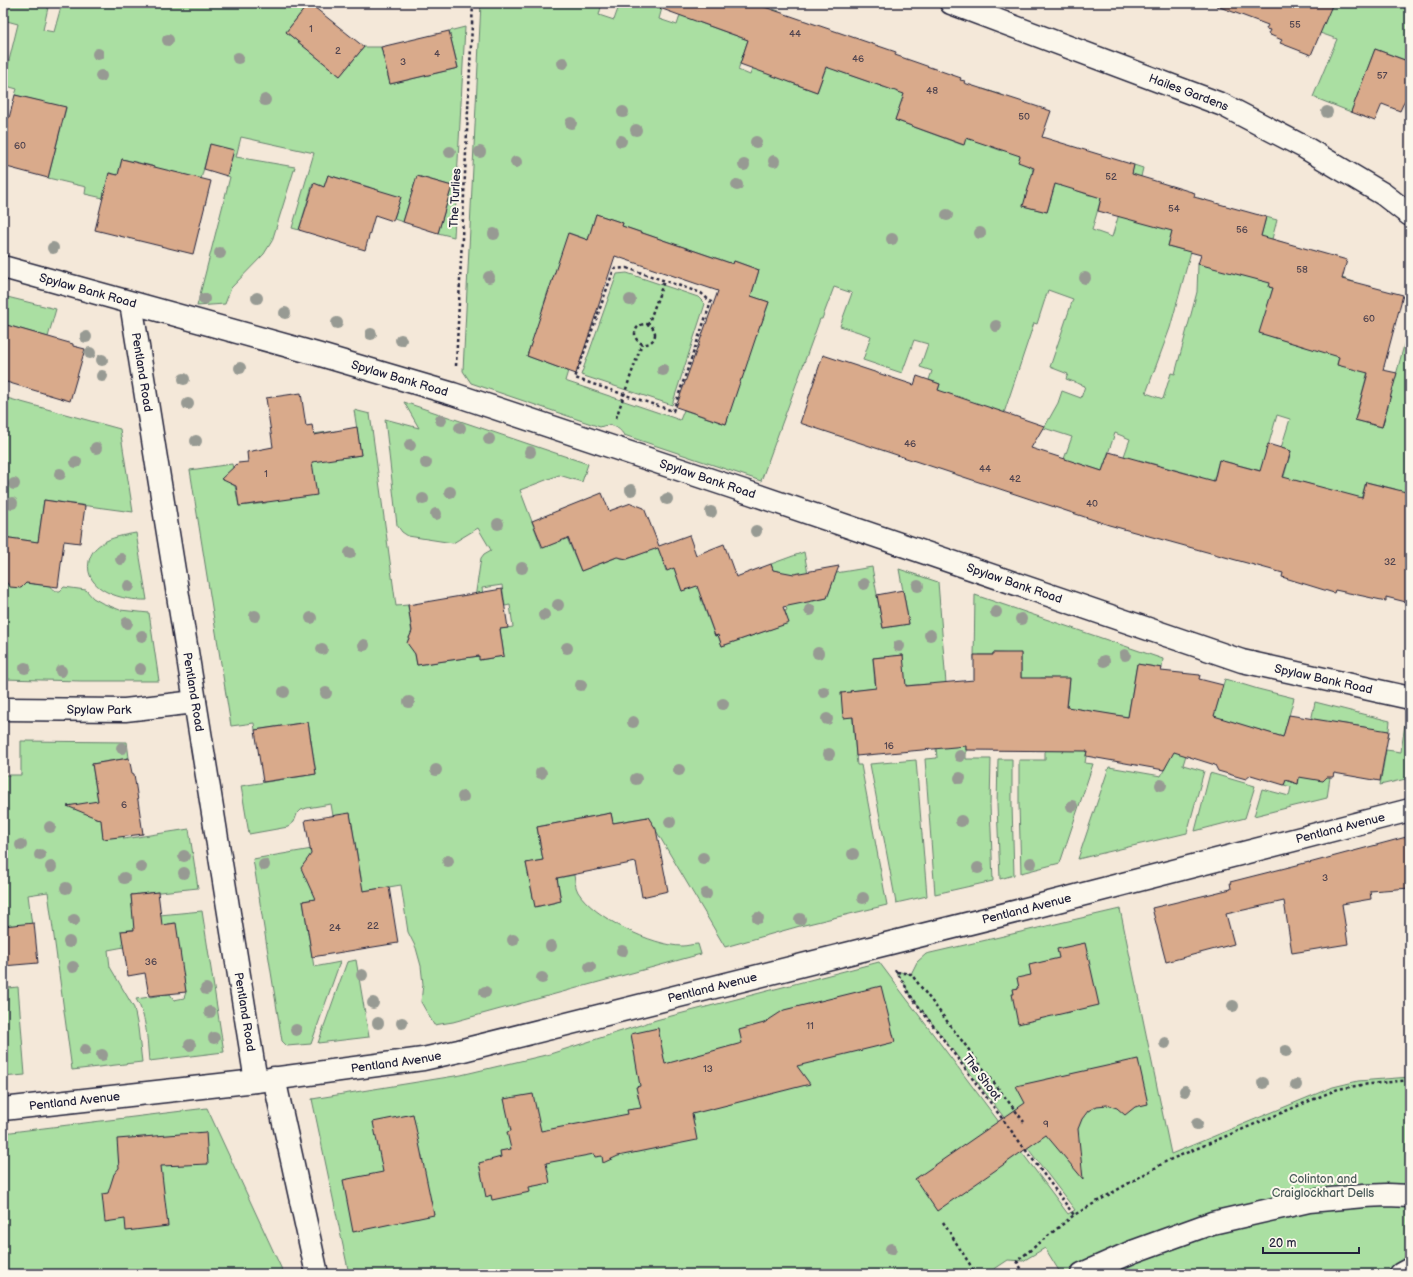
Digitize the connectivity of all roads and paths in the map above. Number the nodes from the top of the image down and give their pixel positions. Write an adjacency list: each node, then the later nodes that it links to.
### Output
1 (473, 3): 9 (path, The Turlies)
2 (951, 3): 3 (street, Hailes Gardens)
3 (1410, 215)
4 (3, 268): 6 (street, Spylaw Bank Road)
5 (664, 280): 7 (path); 10 (path); 10 (path)
6 (131, 303): 9 (street, Spylaw Bank Road); 13 (street, Pentland Road)
7 (648, 325): 8 (path); 8 (path)
8 (642, 343): 10 (path)
9 (453, 394): 11 (street, Spylaw Bank Road)
10 (624, 395): 11 (path)
11 (607, 445): 12 (street, Spylaw Bank Road)
12 (1410, 698)
13 (195, 702): 14 (street, Spylaw Park); 18 (street, Pentland Road)
14 (3, 709)
15 (1410, 810): 16 (street, Pentland Avenue)
16 (887, 943): 17 (path, The Shoot); 18 (street, Pentland Avenue)
17 (895, 971): 21 (path); 23 (path, The Shoot)
18 (265, 1080): 20 (street, Pentland Avenue); 26 (street, Pentland Road)
19 (1410, 1080): 23 (path)
20 (3, 1108)
21 (1024, 1122)
22 (1410, 1196): 29 (street)
23 (1074, 1216): 28 (path)
24 (943, 1222): 27 (path)
25 (1410, 1269): 30 (street)
26 (317, 1274)
27 (976, 1274)
28 (1024, 1274)
29 (1082, 1274)
30 (1401, 1274)

